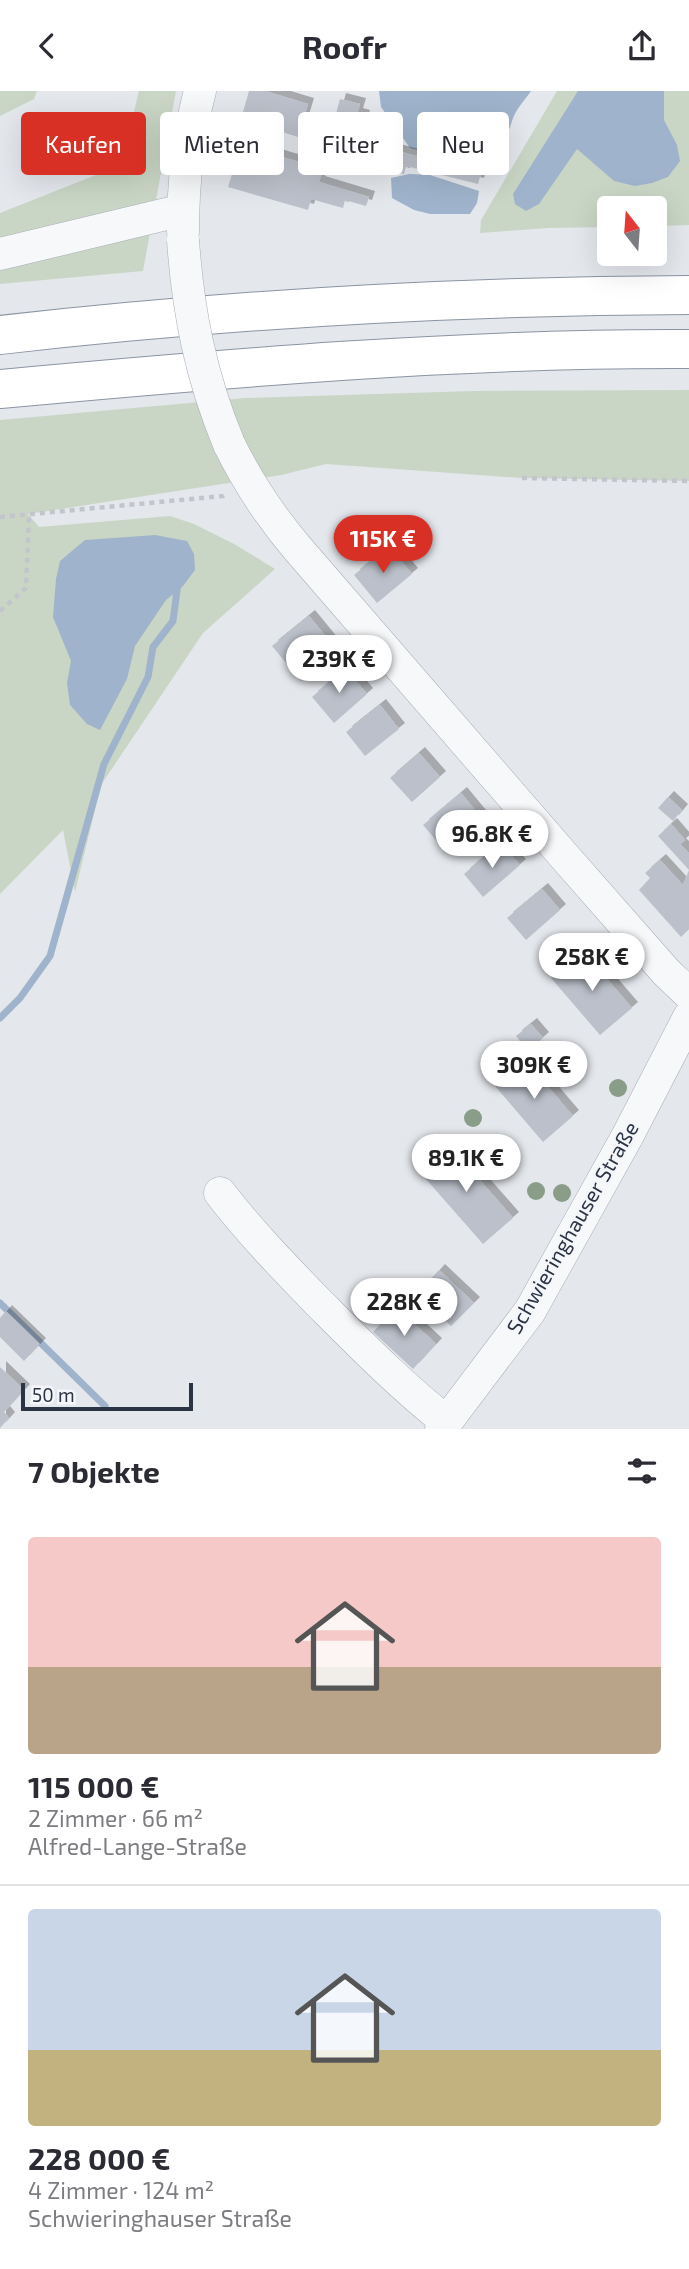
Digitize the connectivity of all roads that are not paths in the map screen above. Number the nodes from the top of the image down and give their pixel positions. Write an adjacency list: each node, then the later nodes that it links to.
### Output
1 (200, 91): 2 (street)
2 (183, 225): 3 (street); 8 (street, bridge)
3 (0, 254)
4 (689, 295): 5 (highway)
5 (0, 335)
6 (689, 349): 7 (highway)
7 (0, 389)
8 (689, 994)
9 (689, 1017): 11 (street, Schwieringhauser Straße)
10 (220, 1193): 11 (street)
11 (444, 1425)

